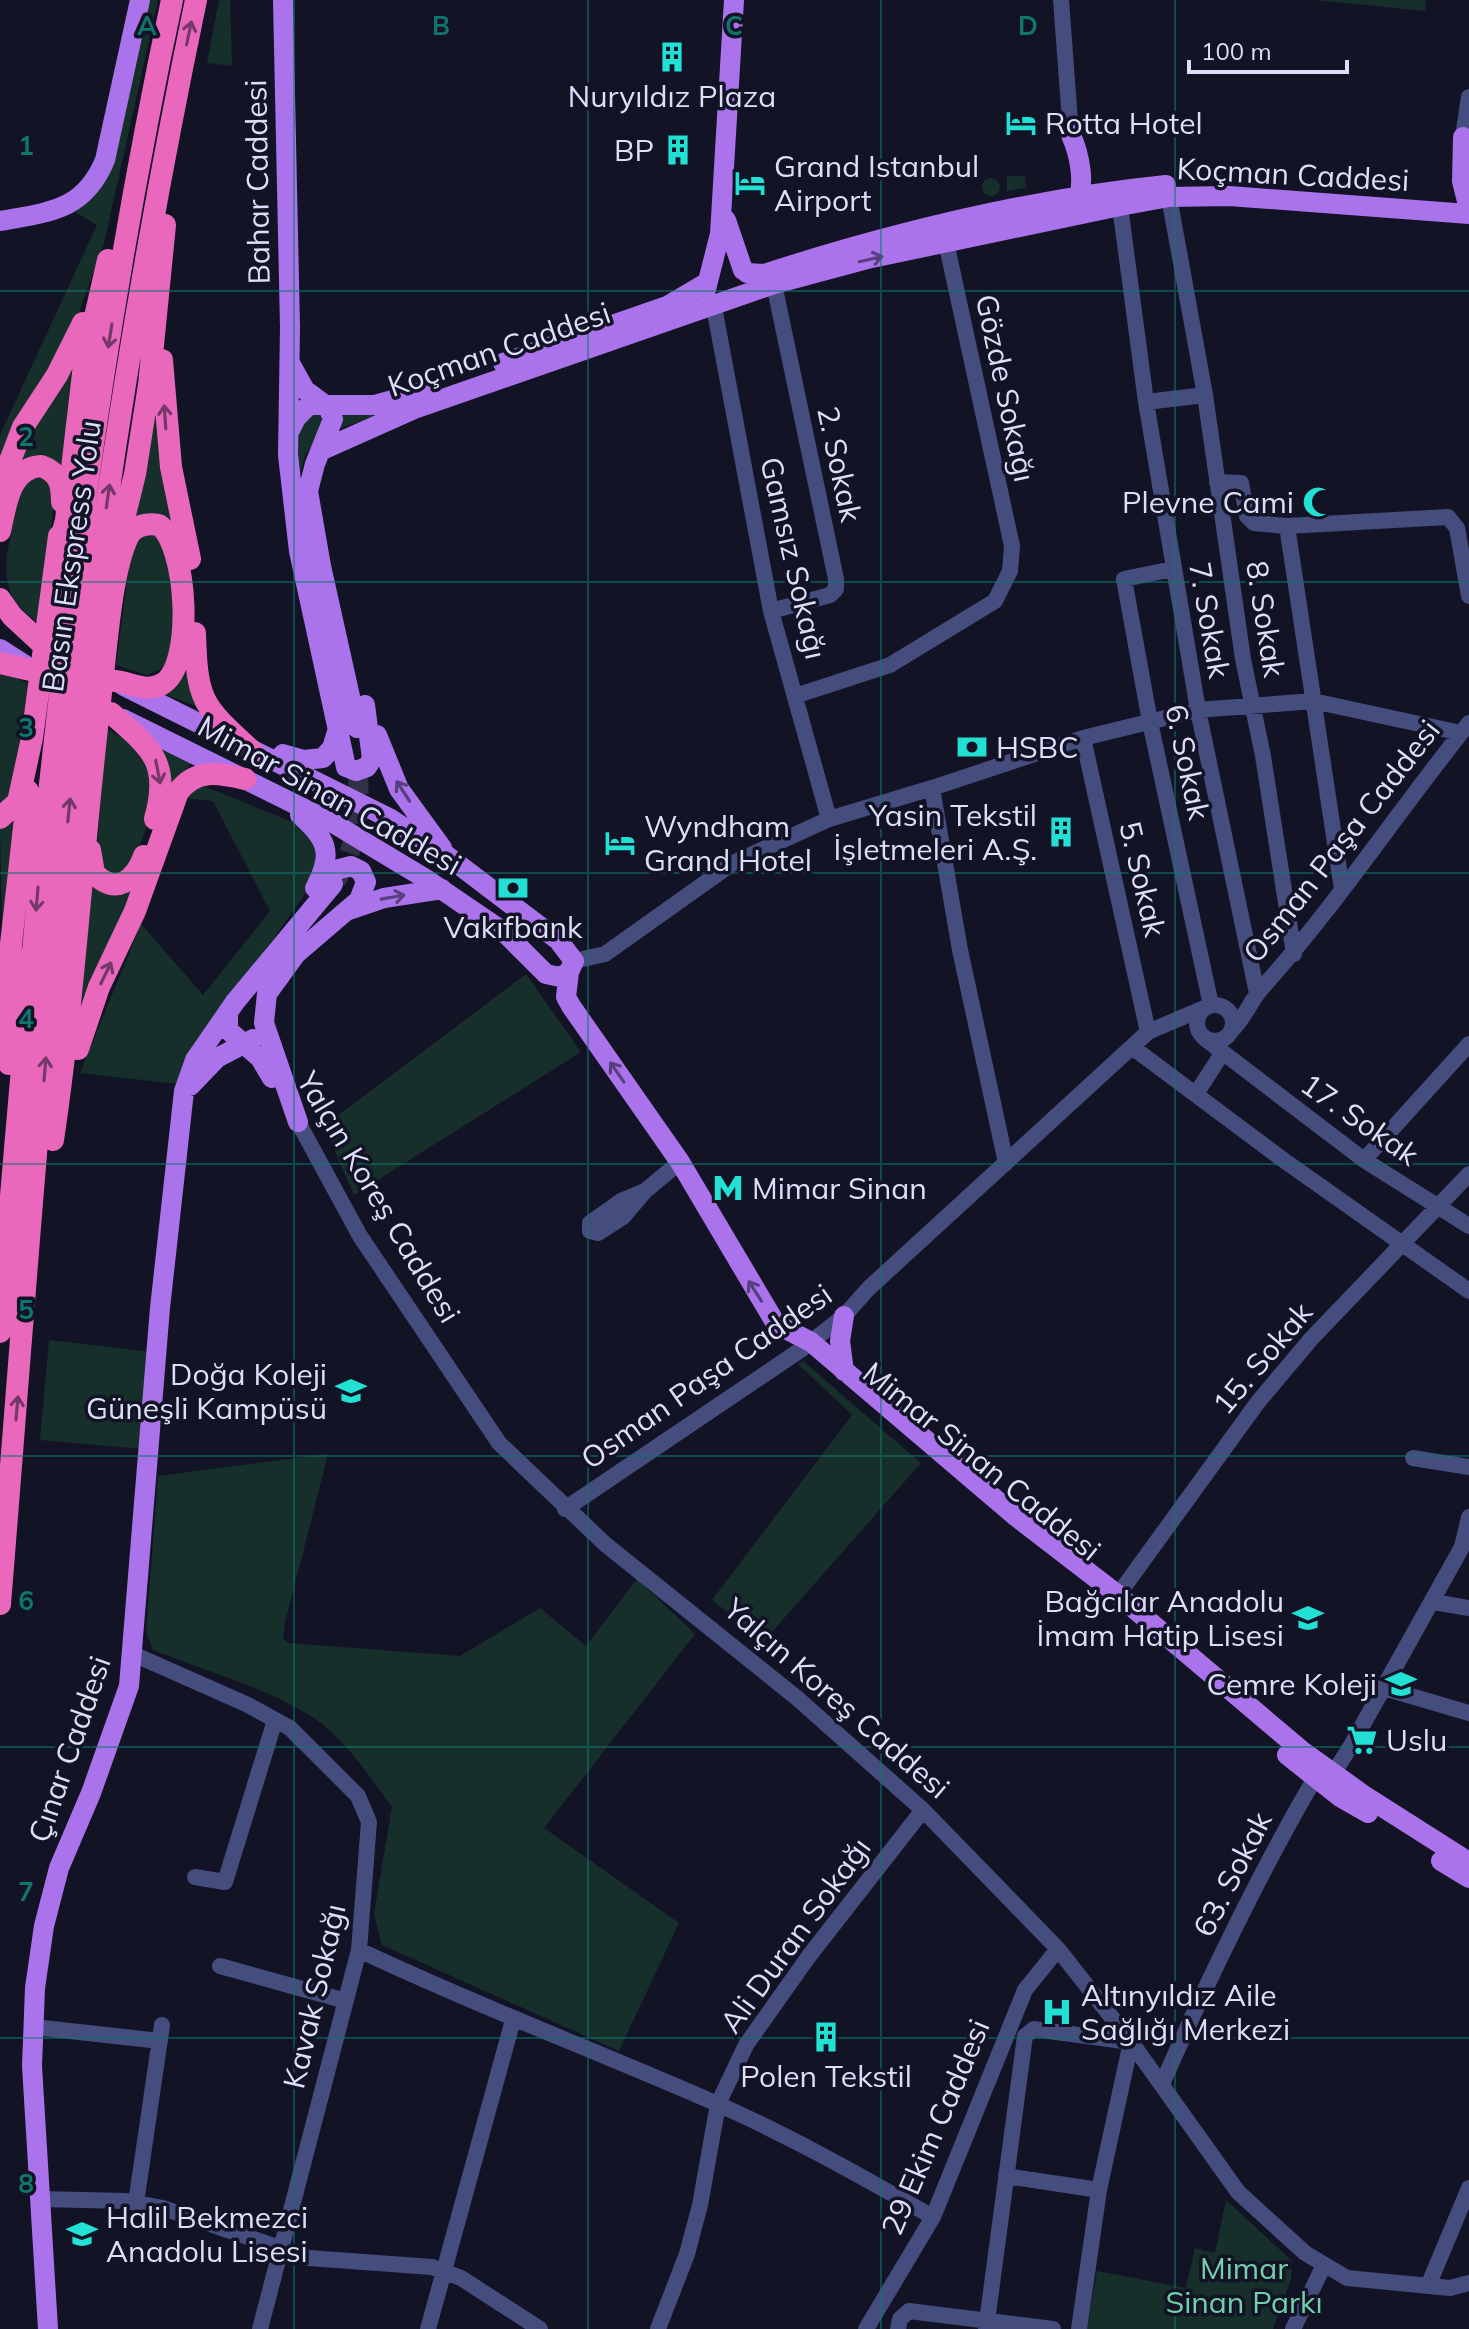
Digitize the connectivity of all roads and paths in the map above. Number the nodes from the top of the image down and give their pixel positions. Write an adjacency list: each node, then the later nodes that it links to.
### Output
1 (140, 0): 19 (main road)
2 (172, 0): 8 (highway, Basın Ekspress Yolu)
3 (196, 0): 7 (highway, Basın Ekspress Yolu, one-way to 3)
4 (283, 0): 29 (main road, Bahar Caddesi)
5 (734, 0): 13 (main road)
6 (1061, 0): 10 (street)
7 (182, 66): 26 (highway); 110 (highway, Basın Ekspress Yolu, one-way to 7)
8 (152, 94): 22 (highway); 107 (highway, Basın Ekspress Yolu, one-way to 107)
9 (1469, 97): 11 (street)
10 (1071, 135): 12 (main road); 16 (main road)
11 (1463, 137): 15 (main road); 18 (main road)
12 (1079, 194): 15 (main road, Koçman Caddesi); 16 (main road, Koçman Caddesi); 20 (main road)
13 (723, 196): 23 (main road); 24 (main road)
14 (1169, 197): 17 (main road, Koçman Caddesi); 18 (main road, Koçman Caddesi); 30 (street, 8. Sokak)
15 (1440, 199): 18 (main road, Koçman Caddesi)
16 (1037, 204): 23 (main road, Koçman Caddesi)
17 (1120, 206): 20 (main road, Koçman Caddesi); 31 (street, 7. Sokak)
18 (1468, 206)
19 (0, 221)
20 (1009, 229): 21 (main road, Koçman Caddesi)
21 (946, 242): 25 (main road, Koçman Caddesi, one-way to 21); 52 (street, Gözde Sokağı)
22 (109, 259): 37 (highway); 40 (highway)
23 (745, 271): 24 (main road, Koçman Caddesi); 27 (main road)
24 (708, 280): 28 (main road); 32 (main road, Koçman Caddesi)
25 (774, 284): 27 (main road, Koçman Caddesi); 45 (street, 2. Sokak)
26 (160, 285): 44 (highway); 63 (highway, one-way to 26)
27 (743, 297): 28 (main road, Koçman Caddesi)
28 (714, 307): 34 (main road, Koçman Caddesi); 45 (street, Gamsız Sokağı)
29 (290, 363): 32 (main road); 33 (main road, Bahar Caddesi)
30 (1205, 395): 31 (street); 36 (street, 8. Sokak)
31 (1146, 402): 41 (street, 7. Sokak)
32 (322, 403): 33 (main road); 34 (main road)
33 (289, 432): 35 (main road)
34 (318, 457): 35 (main road); 54 (main road)
35 (292, 482): 59 (main road)
36 (1217, 482): 38 (street); 55 (street, 8. Sokak)
37 (0, 487)
38 (1287, 526): 42 (street); 53 (street)
39 (0, 531): 40 (highway)
40 (58, 550): 61 (highway)
41 (1173, 569): 56 (street, 7. Sokak); 58 (street, 6. Sokak)
42 (1469, 596)
43 (0, 599): 47 (highway)
44 (113, 603): 51 (highway); 67 (highway)
45 (771, 611): 52 (street, Gamsız Sokağı)
46 (0, 621): 47 (main road, Mimar Sinan Caddesi)
47 (40, 642): 51 (main road, Mimar Sinan Caddesi)
48 (0, 649): 50 (main road, Mimar Sinan Caddesi)
49 (0, 663): 50 (highway)
50 (35, 671): 57 (main road, Mimar Sinan Caddesi)
51 (115, 681): 63 (main road, Mimar Sinan Caddesi)
52 (798, 695): 69 (street, Gamsız Sokağı)
53 (1313, 701): 55 (street); 60 (street); 73 (street)
54 (365, 705): 59 (main road); 70 (main road, one-way to 54)
55 (1252, 705): 56 (street); 76 (street, 8. Sokak)
56 (1198, 710): 58 (street); 78 (street, 7. Sokak)
57 (111, 713): 64 (main road, Mimar Sinan Caddesi); 67 (highway, one-way to 67)
58 (1150, 722): 62 (street); 80 (street, 6. Sokak)
59 (338, 728): 63 (main road)
60 (1465, 728): 73 (street, Osman Paşa Caddesi)
61 (32, 738): 68 (highway); 86 (highway)
62 (1083, 738): 65 (street); 83 (street, 5. Sokak)
63 (252, 751): 70 (main road, Mimar Sinan Caddesi)
64 (245, 779): 66 (main road, Mimar Sinan Caddesi); 95 (highway, one-way to 64)
65 (932, 788): 69 (street); 98 (street)
66 (276, 794): 71 (main road); 72 (main road, Mimar Sinan Caddesi)
67 (89, 816): 95 (highway)
68 (0, 818)
69 (829, 819): 77 (street)
70 (446, 855): 77 (main road, Mimar Sinan Caddesi)
71 (331, 883): 74 (main road); 79 (main road); 81 (main road, Çınar Caddesi)
72 (442, 889): 74 (main road, one-way to 72); 77 (main road, Mimar Sinan Caddesi)
73 (1342, 889): 76 (street, Osman Paşa Caddesi)
74 (345, 911): 79 (main road)
75 (0, 940): 86 (highway)
76 (1294, 954): 78 (street, Osman Paşa Caddesi)
77 (574, 964): 97 (main road, one-way to 77)
78 (1257, 993): 80 (street, Osman Paşa Caddesi); 84 (street, Osman Paşa Caddesi)
79 (267, 994): 82 (main road)
80 (1211, 1006): 83 (street, Osman Paşa Caddesi); 84 (street); 85 (street)
81 (232, 1008): 87 (main road, Yalçın Koreş Caddesi); 92 (main road, Çınar Caddesi)
82 (264, 1023): 87 (main road); 94 (main road)
83 (1148, 1032): 85 (street); 89 (street, Osman Paşa Caddesi)
84 (1231, 1032): 85 (street); 91 (street)
85 (1203, 1036): 90 (street, 17. Sokak)
86 (10, 1041): 101 (highway)
87 (245, 1044): 92 (main road); 94 (main road, Yalçın Koreş Caddesi)
88 (1469, 1044): 96 (street)
89 (1132, 1047): 93 (street); 98 (street, Osman Paşa Caddesi)
90 (1221, 1055): 91 (street, 17. Sokak); 93 (street)
91 (1237, 1066): 96 (street, 17. Sokak)
92 (184, 1091): 121 (main road, Çınar Caddesi)
93 (1196, 1094): 104 (street)
94 (298, 1122): 115 (street, Yalçın Koreş Caddesi)
95 (50, 1154): 110 (highway)
96 (1364, 1160): 102 (street, 17. Sokak)
97 (680, 1162): 100 (street); 111 (main road, one-way to 97)
98 (1006, 1163): 108 (street, Osman Paşa Caddesi)
99 (1469, 1174): 102 (street, 15. Sokak)
100 (645, 1191)
101 (0, 1192)
102 (1440, 1207): 103 (street, 17. Sokak); 104 (street, 15. Sokak)
103 (1469, 1226)
104 (1401, 1243): 106 (street); 117 (street, 15. Sokak)
105 (0, 1269): 107 (highway)
106 (1469, 1291)
107 (3, 1292): 109 (highway, Basın Ekspress Yolu)
108 (844, 1316): 111 (street, Osman Paşa Caddesi); 112 (main road)
109 (0, 1332)
110 (23, 1342): 119 (highway, Basın Ekspress Yolu, one-way to 110)
111 (806, 1346): 112 (main road, Mimar Sinan Caddesi); 115 (street, Osman Paşa Caddesi); 125 (main road, Mimar Sinan Caddesi)
112 (844, 1371): 117 (main road, Mimar Sinan Caddesi)
113 (1413, 1458): 114 (street)
114 (1469, 1467)
115 (565, 1509): 126 (street, Yalçın Koreş Caddesi)
116 (1469, 1517): 118 (street, 63. Sokak)
117 (1118, 1595): 125 (main road, Mimar Sinan Caddesi)
118 (1434, 1602): 120 (street); 122 (street, 63. Sokak)
119 (0, 1604)
120 (1469, 1608)
121 (133, 1654): 124 (street, Kavak Sokağı); 135 (main road, Çınar Caddesi)
122 (1384, 1688): 123 (street); 125 (street, 63. Sokak)
123 (1469, 1713)
124 (275, 1720): 128 (street); 131 (street, Kavak Sokağı)
125 (1324, 1776): 127 (main road, Mimar Sinan Caddesi); 129 (main road, Mimar Sinan Caddesi); 139 (street, 63. Sokak)
126 (923, 1810): 130 (street, Yalçın Koreş Caddesi); 140 (street, Ali Duran Sokağı)
127 (1469, 1862)
128 (195, 1877)
129 (1469, 1878)
130 (1058, 1949): 136 (street, Yalçın Koreş Caddesi); 137 (street, 29 Ekim Caddesi)
131 (359, 1950): 133 (street, Kavak Sokağı); 134 (street)
132 (220, 1966): 133 (street)
133 (346, 2001): 147 (street, Kavak Sokağı)
134 (513, 2020): 140 (street); 150 (street)
135 (34, 2027): 144 (main road, Çınar Caddesi); 145 (street)
136 (1131, 2042): 138 (street); 139 (street, Yalçın Koreş Caddesi); 143 (street)
137 (997, 2060): 138 (street); 146 (street, 29 Ekim Caddesi)
138 (1022, 2065): 141 (street)
139 (1162, 2084): 148 (street, Yalçın Koreş Caddesi)
140 (718, 2104): 146 (street); 160 (street, Ali Duran Sokağı)
141 (1006, 2176): 143 (street); 155 (street)
142 (1469, 2188): 153 (street)
143 (1099, 2190): 164 (street)
144 (40, 2199): 145 (street); 156 (main road, Çınar Caddesi)
145 (136, 2203): 147 (street)
146 (933, 2217): 161 (street, 29 Ekim Caddesi)
147 (280, 2250): 150 (street); 157 (street, Kavak Sokağı)
148 (1305, 2253): 149 (street, Yalçın Koreş Caddesi); 154 (street)
149 (1324, 2265): 151 (street, Yalçın Koreş Caddesi); 154 (street)
150 (444, 2272): 158 (street); 159 (street)
151 (1347, 2278): 153 (street, Yalçın Koreş Caddesi); 154 (street)
152 (1469, 2283): 153 (street, Yalçın Koreş Caddesi)
153 (1428, 2286)
154 (1310, 2291): 165 (street)
155 (986, 2325): 162 (street); 163 (street)
156 (48, 2329)
157 (260, 2329)
158 (428, 2329)
159 (540, 2329)
160 (658, 2329)
161 (866, 2329)
162 (898, 2329)
163 (1053, 2329)
164 (1079, 2329)
165 (1293, 2329)

